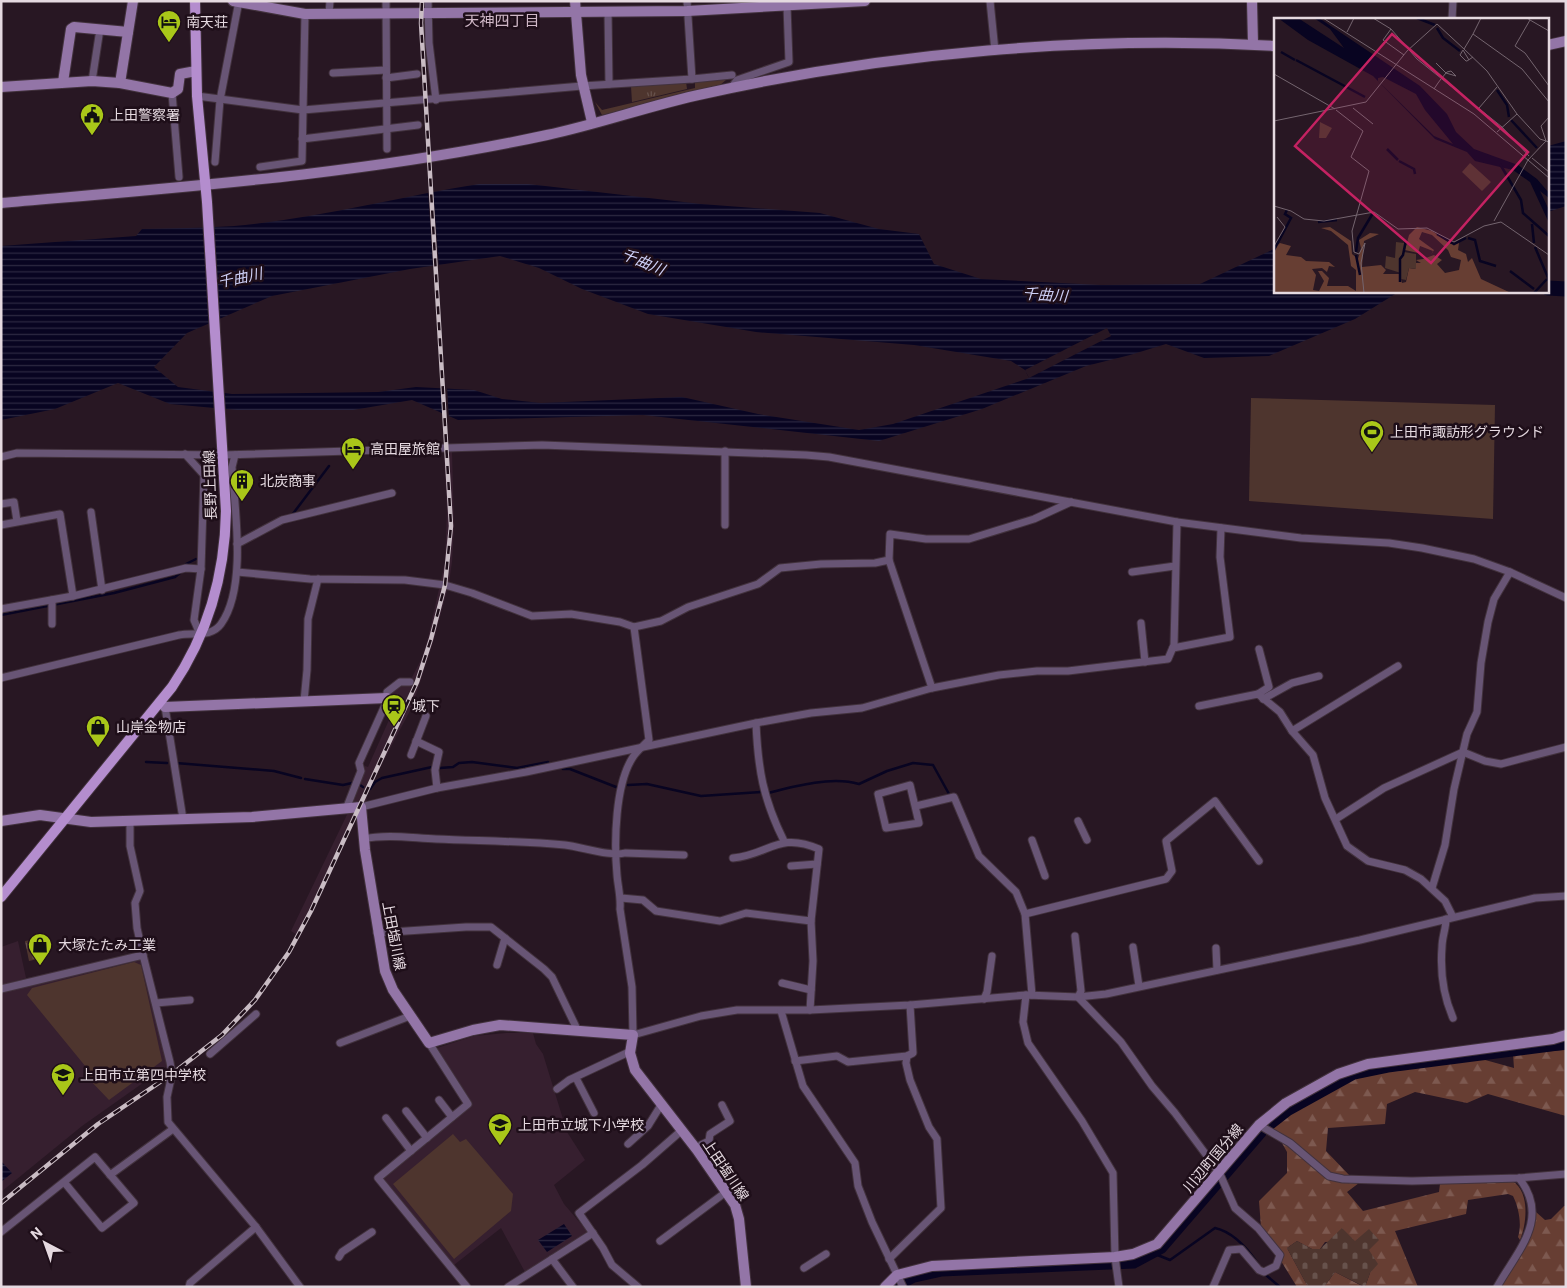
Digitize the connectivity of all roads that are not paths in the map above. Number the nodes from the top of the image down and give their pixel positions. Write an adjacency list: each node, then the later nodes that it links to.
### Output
1 (133, 1): 22 (street)
2 (195, 1): 28 (main road, 長野上田線)
3 (330, 1): 16 (street)
4 (386, 1): 17 (street)
5 (428, 1): 19 (street)
6 (864, 1): 11 (street)
7 (990, 1): 27 (street)
8 (1252, 1): 24 (street)
9 (1453, 1): 20 (street)
10 (237, 2): 18 (street); 43 (street)
11 (850, 2): 12 (street)
12 (789, 5): 13 (street); 40 (street)
13 (687, 6): 15 (street); 33 (street)
14 (576, 7): 15 (street); 19 (street); 38 (street)
15 (608, 12): 37 (street)
16 (329, 13): 17 (street); 18 (street)
17 (386, 13): 19 (street); 30 (street)
18 (305, 14): 46 (street)
19 (428, 14): 44 (street)
20 (1452, 18)
21 (100, 29): 22 (street); 34 (street); 35 (street)
22 (128, 32): 36 (street)
23 (1566, 41): 25 (street)
24 (1252, 44): 26 (street); 27 (street)
25 (1550, 45)
26 (1274, 46)
27 (995, 51): 40 (street)
28 (196, 71): 41 (street); 42 (main road, 長野上田線)
29 (333, 74): 30 (street)
30 (386, 74): 31 (street); 45 (street)
31 (417, 74)
32 (732, 76): 33 (street)
33 (692, 79): 37 (street)
34 (92, 80): 35 (street); 36 (street)
35 (62, 82): 39 (street)
36 (120, 83): 41 (street)
37 (608, 84): 38 (street)
38 (582, 86): 44 (street); 47 (street)
39 (1, 87)
40 (731, 89): 47 (street)
41 (172, 93): 54 (street)
42 (197, 96): 43 (street); 55 (main road, 長野上田線)
43 (220, 100): 46 (street); 52 (street)
44 (436, 100): 45 (street)
45 (386, 103): 46 (street); 49 (street)
46 (303, 110): 50 (street)
47 (592, 122): 55 (street)
48 (418, 125): 49 (street)
49 (386, 128): 50 (street); 51 (street)
50 (302, 139): 53 (street)
51 (387, 149)
52 (215, 162)
53 (260, 167)
54 (179, 177)
55 (205, 184): 56 (street); 58 (main road, 長野上田線)
56 (1, 202)
57 (725, 451): 60 (street); 63 (street); 69 (street)
58 (223, 452): 59 (street); 60 (street); 87 (main road, 長野上田線)
59 (185, 454): 61 (street); 74 (street)
60 (235, 455): 71 (street)
61 (1, 457)
62 (392, 493): 71 (street)
63 (1072, 502): 67 (street); 72 (street)
64 (1, 504): 66 (street)
65 (91, 512): 79 (street)
66 (17, 521): 68 (street); 80 (street)
67 (1177, 522): 70 (street); 73 (street)
68 (1, 525)
69 (725, 526)
70 (1221, 528): 77 (street); 88 (street)
71 (237, 544): 75 (street)
72 (889, 560): 86 (street); 95 (street)
73 (1175, 566): 76 (street); 88 (street)
74 (201, 569): 79 (street); 87 (street)
75 (237, 572): 78 (street); 87 (street)
76 (1132, 572)
77 (1510, 572): 81 (street); 107 (street)
78 (318, 579): 86 (street); 98 (street)
79 (102, 590): 80 (street)
80 (73, 596): 82 (street)
81 (1566, 598)
82 (52, 600): 83 (street); 85 (street)
83 (1, 609)
84 (1141, 623): 90 (street)
85 (52, 624)
86 (634, 627): 105 (street)
87 (200, 634): 93 (street); 99 (main road, 長野上田線)
88 (1172, 648): 90 (street)
89 (1259, 649): 96 (street)
90 (1145, 662): 95 (street)
91 (1398, 666): 103 (street)
92 (1319, 676): 96 (street)
93 (1, 678)
94 (410, 682): 97 (street)
95 (932, 688): 102 (street)
96 (1261, 697): 100 (street); 103 (street)
97 (387, 698): 98 (street); 112 (street)
98 (304, 701): 99 (street)
99 (162, 705): 113 (main road, 長野上田線); 114 (street)
100 (1199, 706)
101 (426, 716): 104 (street)
102 (756, 723): 105 (street); 122 (street)
103 (1292, 731): 115 (street)
104 (416, 741): 108 (street); 109 (street)
105 (642, 747): 109 (street); 123 (street)
106 (1566, 747): 107 (street)
107 (1463, 752): 115 (street); 130 (street)
108 (411, 755)
109 (437, 788): 111 (street)
110 (916, 806): 110 (street); 134 (street)
111 (361, 807): 112 (street); 119 (street, 上田塩川線)
112 (346, 809): 114 (street)
113 (63, 818): 116 (street); 117 (street); 132 (main road, 長野上田線)
114 (183, 819): 117 (street)
115 (1336, 819): 130 (street)
116 (1, 821)
117 (130, 821): 142 (street)
118 (1078, 821): 121 (street)
119 (363, 839): 123 (street); 137 (street, 上田塩川線)
120 (1032, 840): 129 (street)
121 (1087, 840)
122 (784, 841): 125 (street); 127 (street)
123 (617, 855): 124 (street); 133 (street)
124 (684, 856)
125 (733, 858)
126 (1259, 861): 134 (street)
127 (817, 864): 128 (street); 136 (street)
128 (791, 866)
129 (1045, 876)
130 (1432, 888): 135 (street)
131 (1566, 896): 135 (street)
132 (1, 897)
133 (621, 898): 136 (street); 162 (street)
134 (1025, 914): 150 (street)
135 (1449, 918): 145 (street); 160 (street)
136 (811, 921): 149 (street)
137 (377, 933): 139 (street); 159 (street, 上田塩川線)
138 (1075, 936): 151 (street)
139 (505, 938): 144 (street); 161 (street)
140 (1134, 947): 147 (street)
141 (1216, 948): 145 (street)
142 (143, 954): 148 (street); 154 (street)
143 (992, 956): 152 (street)
144 (497, 965)
145 (1217, 970): 147 (street)
146 (782, 983): 149 (street)
147 (1138, 986): 151 (street)
148 (1, 989)
149 (811, 990): 156 (street)
150 (1029, 995): 151 (street); 152 (street); 199 (street)
151 (1078, 997): 188 (street)
152 (984, 999): 155 (street)
153 (190, 1000): 154 (street)
154 (156, 1003): 180 (street)
155 (910, 1005): 156 (street); 168 (street)
156 (810, 1010): 157 (street)
157 (781, 1011): 162 (street); 169 (street)
158 (256, 1014): 167 (street)
159 (410, 1016): 164 (street); 165 (street, 上田塩川線)
160 (1453, 1018)
161 (577, 1029): 162 (street); 165 (street)
162 (633, 1035): 166 (street, 上田塩川線)
163 (1566, 1035): 179 (street, 川辺町国分線)
164 (340, 1043)
165 (429, 1043): 177 (street)
166 (631, 1051): 170 (street); 173 (street, 上田塩川線)
167 (210, 1054)
168 (907, 1056): 169 (street); 201 (street)
169 (795, 1061): 201 (street)
170 (576, 1078): 171 (street); 176 (street)
171 (557, 1090)
172 (439, 1100): 177 (street)
173 (661, 1105): 181 (street, 上田塩川線); 183 (street)
174 (722, 1106): 184 (street)
175 (406, 1112): 182 (street)
176 (594, 1113)
177 (452, 1117): 182 (street)
178 (386, 1118): 185 (street)
179 (1259, 1125): 188 (street, 川辺町国分線); 189 (street)
180 (173, 1129): 187 (street); 192 (street)
181 (681, 1131): 184 (street, 上田塩川線); 195 (street)
182 (427, 1138): 185 (street)
183 (628, 1144)
184 (697, 1150): 191 (street, 上田塩川線)
185 (411, 1151): 206 (street)
186 (1566, 1174): 189 (street)
187 (110, 1175): 190 (street); 190 (street)
188 (1221, 1178): 199 (street, 川辺町国分線); 213 (street)
189 (1520, 1178): 214 (street)
190 (64, 1182): 193 (street)
191 (726, 1192): 196 (street); 210 (street, 上田塩川線)
192 (256, 1227): 204 (street); 205 (street)
193 (1, 1232)
194 (372, 1232): 198 (street)
195 (593, 1233): 200 (street); 209 (street)
196 (660, 1241)
197 (826, 1254): 202 (street)
198 (339, 1257)
199 (1115, 1257): 203 (street, 川辺町国分線); 212 (street)
200 (552, 1259): 207 (street); 208 (street)
201 (889, 1259): 203 (street)
202 (804, 1268)
203 (900, 1281): 211 (street, 川辺町国分線)
204 (189, 1287)
205 (300, 1287)
206 (468, 1287)
207 (508, 1287)
208 (573, 1287)
209 (638, 1287)
210 (746, 1287)
211 (885, 1287)
212 (1119, 1287)
213 (1213, 1287)
214 (1497, 1287)

